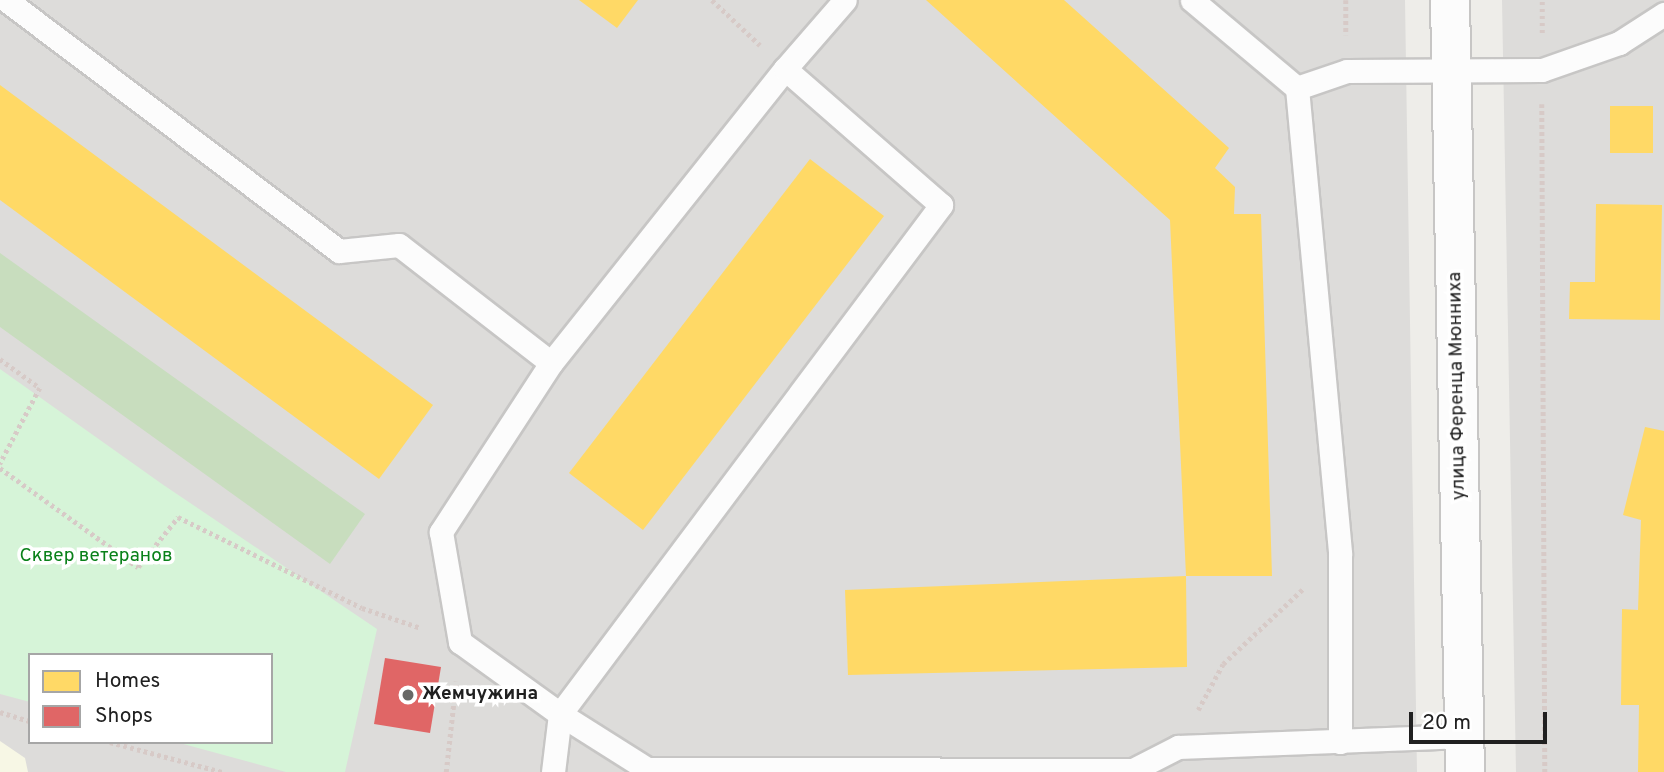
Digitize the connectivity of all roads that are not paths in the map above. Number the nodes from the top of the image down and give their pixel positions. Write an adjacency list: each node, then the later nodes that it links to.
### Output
1 (6, 0): 9 (lane)
2 (845, 0): 6 (lane)
3 (1192, 0): 8 (lane)
4 (1450, 0): 7 (street, улица Ференца Мюнниха)
5 (1664, 14): 7 (lane)
6 (785, 69): 9 (lane); 10 (lane)
7 (1451, 71): 8 (lane); 12 (street, улица Ференца Мюнниха)
8 (1297, 88): 11 (lane)
9 (551, 363): 10 (lane)
10 (560, 714): 13 (lane); 14 (lane)
11 (1340, 742): 12 (lane); 13 (lane)
12 (1465, 754)
13 (1039, 771)
14 (553, 772)

